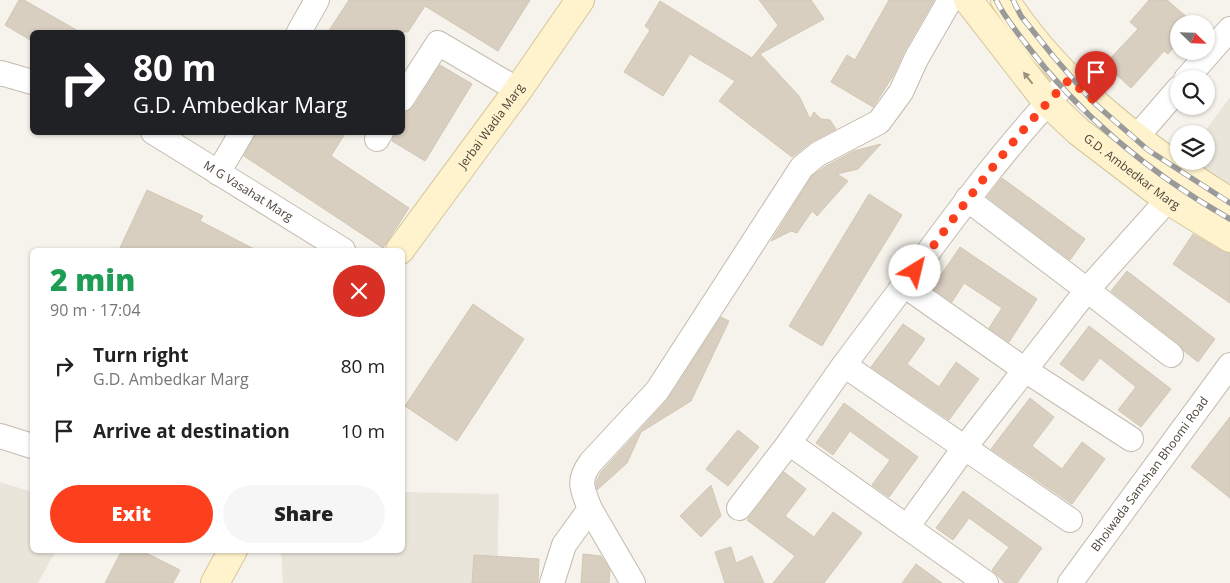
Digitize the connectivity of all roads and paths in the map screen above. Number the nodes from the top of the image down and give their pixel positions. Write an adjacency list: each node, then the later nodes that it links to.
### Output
1 (317, 0): 7 (street)
2 (580, 0): 12 (main road, Jerbai Wadia Marg)
3 (950, 0): 40 (street)
4 (968, 0): 15 (main road, G.D. Ambedkar Marg, one-way to 4)
5 (1006, 0): 10 (main road)
6 (1230, 29): 8 (street)
7 (300, 30)
8 (1194, 70)
9 (0, 74): 11 (street)
10 (1069, 80): 15 (street); 18 (main road)
11 (30, 81)
12 (518, 90): 13 (street); 27 (main road, Jerbai Wadia Marg)
13 (405, 94)
14 (1170, 98): 18 (street)
15 (1047, 102): 19 (main road, G.D. Ambedkar Marg); 22 (street)
16 (158, 135): 20 (street, M G Vasahat Marg)
17 (240, 135): 20 (street)
18 (1136, 136): 19 (street); 21 (main road)
19 (1116, 161): 23 (main road, G.D. Ambedkar Marg)
20 (218, 173): 26 (street, M G Vasahat Marg)
21 (1189, 176): 23 (street); 24 (main road)
22 (968, 199): 28 (street); 29 (street)
23 (1168, 200): 25 (main road, G.D. Ambedkar Marg); 29 (street)
24 (1230, 202)
25 (1230, 238)
26 (340, 248)
27 (401, 248)
28 (904, 285): 31 (street); 33 (street)
29 (1087, 290): 30 (street); 33 (street)
30 (1171, 354)
31 (844, 365): 36 (street); 38 (street)
32 (1230, 365): 48 (street, Bhoiwada Samshan Bhoomi Road)
33 (1026, 370): 35 (street); 38 (street)
34 (0, 436): 37 (street)
35 (1131, 439)
36 (789, 443): 39 (street); 42 (street)
37 (30, 445)
38 (965, 447): 41 (street); 42 (street)
39 (739, 508)
40 (590, 509): 45 (street); 46 (street)
41 (1070, 520)
42 (907, 527): 47 (street)
43 (231, 553): 44 (main road)
44 (216, 583)
45 (552, 583)
46 (633, 583)
47 (986, 583)
48 (1070, 583)

